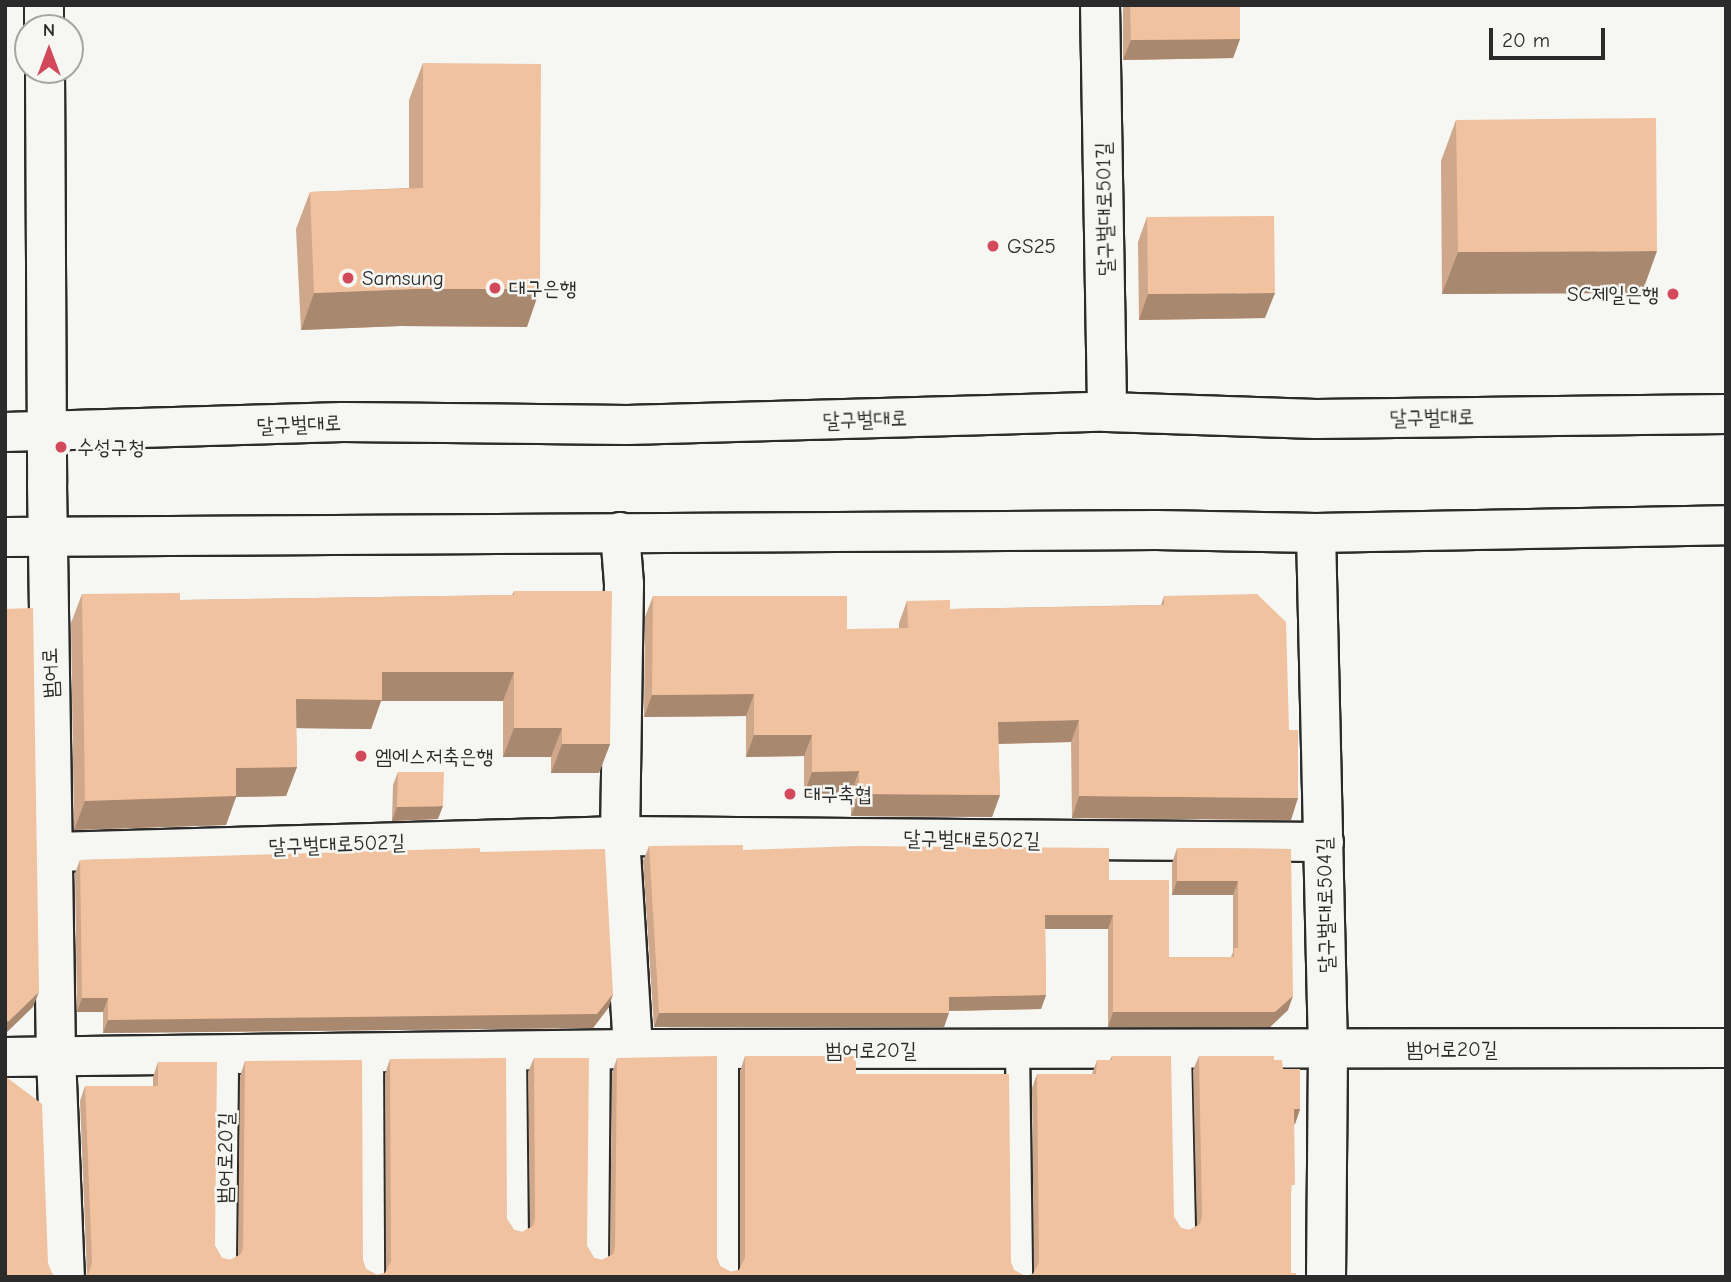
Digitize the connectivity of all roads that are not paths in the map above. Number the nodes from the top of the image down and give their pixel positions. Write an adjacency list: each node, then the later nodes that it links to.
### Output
1 (1100, 5): 3 (street, 달구벌대로501길)
2 (44, 84): 6 (street, 범어로)
3 (1107, 412): 4 (street, 달구벌대로); 6 (street, 달구벌대로)
4 (1726, 414)
5 (5, 432): 6 (street, 달구벌대로)
6 (46, 432): 10 (street, 범어로)
7 (1726, 525): 9 (street)
8 (620, 532): 9 (street); 10 (street); 12 (street)
9 (1316, 533): 13 (street, 달구벌대로504길)
10 (47, 536): 11 (street); 14 (street, 범어로)
11 (5, 537)
12 (620, 836): 13 (street, 달구벌대로502길); 14 (street, 달구벌대로502길); 16 (street)
13 (1324, 842): 20 (street, 달구벌대로504길)
14 (55, 852): 24 (street, 범어로)
15 (1726, 1048): 20 (street, 범어로20길)
16 (616, 1050): 17 (street, 범어로20길); 21 (street, 범어로20길); 29 (lane)
17 (726, 1050): 18 (street, 범어로20길); 30 (lane)
18 (1017, 1050): 19 (street, 범어로20길); 33 (lane)
19 (1179, 1050): 20 (street, 범어로20길); 26 (lane)
20 (1328, 1050): 34 (street, 달구벌대로504길)
21 (514, 1051): 22 (street, 범어로20길); 27 (lane)
22 (371, 1052): 23 (street, 범어로20길); 31 (lane)
23 (226, 1054): 24 (street, 범어로20길); 28 (lane, 범어로20길)
24 (56, 1056): 25 (street, 범어로20길); 32 (street, 범어로)
25 (5, 1057)
26 (1183, 1231)
27 (516, 1233)
28 (223, 1261)
29 (596, 1261)
30 (726, 1273)
31 (372, 1276)
32 (65, 1277)
33 (1020, 1277)
34 (1326, 1277)

